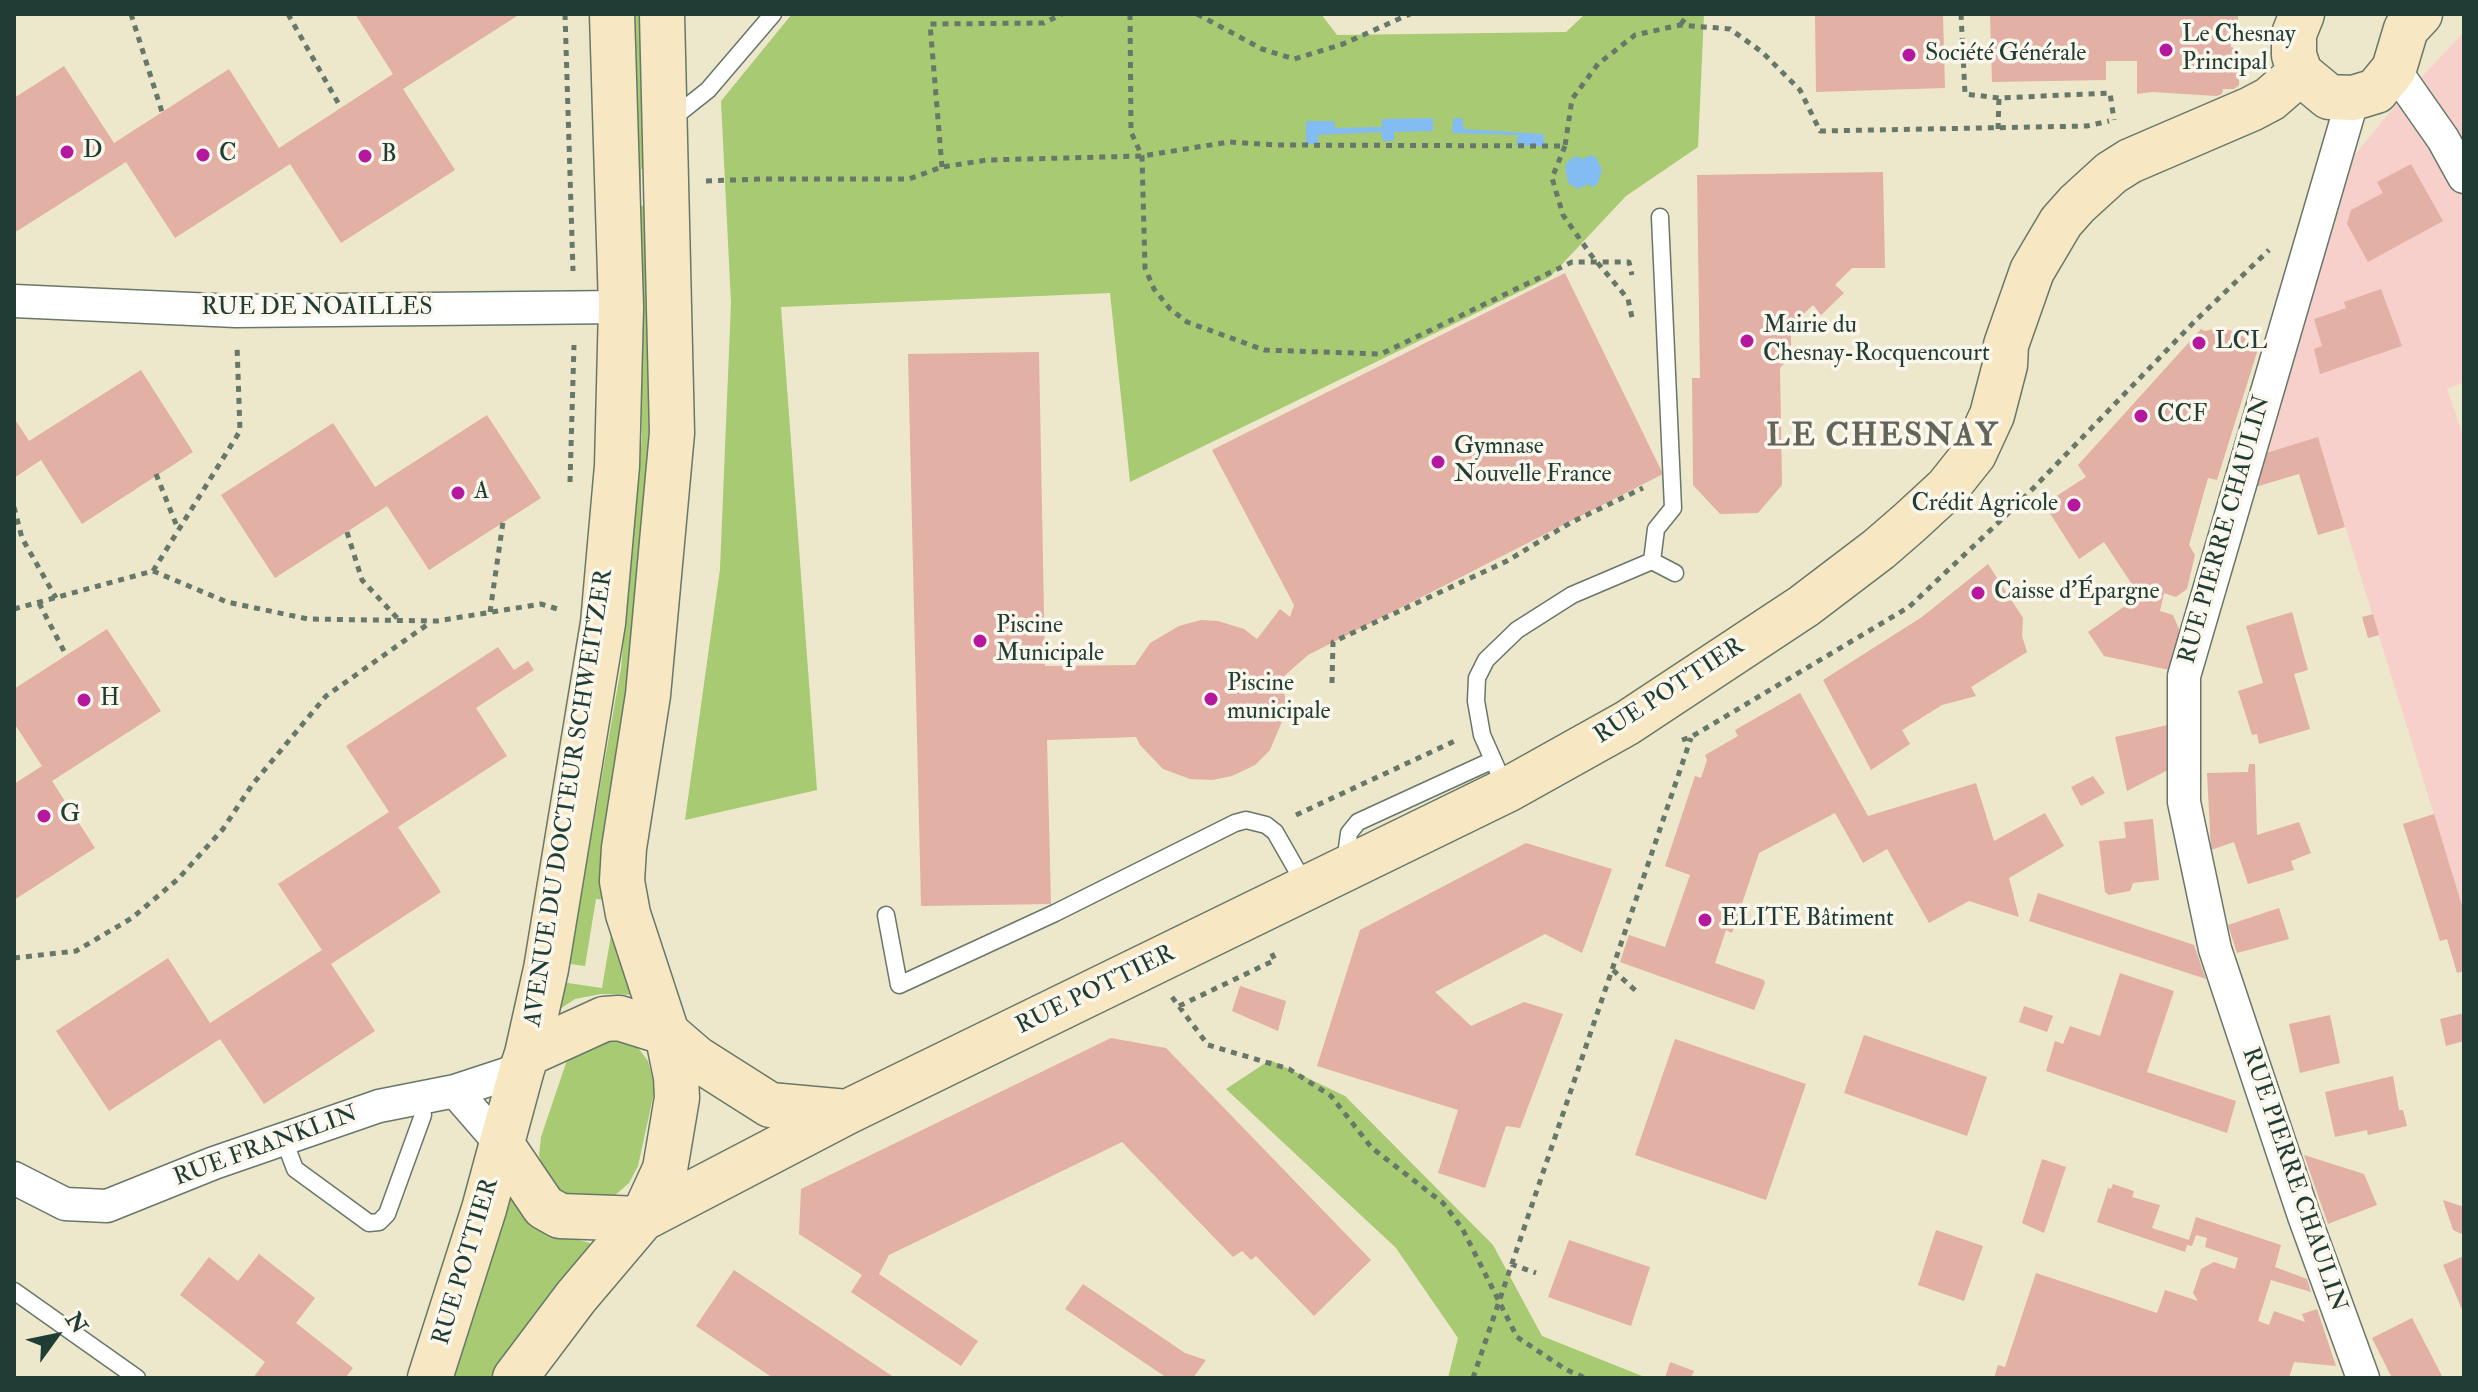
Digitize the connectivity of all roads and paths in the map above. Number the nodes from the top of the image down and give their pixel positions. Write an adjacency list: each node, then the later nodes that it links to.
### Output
1 (131, 14): 20 (path)
2 (288, 14): 19 (path)
3 (565, 14): 36 (path)
4 (612, 14): 35 (main road, AVENUE DU DOCTEUR SCHWEITZER)
5 (662, 14): 23 (main road)
6 (773, 14): 23 (lane)
7 (1062, 14): 27 (path)
8 (1130, 14): 26 (path)
9 (1197, 14): 10 (path)
10 (1410, 14)
11 (1688, 14): 14 (path)
12 (1961, 14): 17 (path)
13 (2302, 14): 16 (main road)
14 (1680, 25): 24 (path); 25 (path)
15 (2406, 31): 18 (main road); 28 (street)
16 (2300, 73): 18 (main road); 59 (main road, RUE POTTIER)
17 (1999, 98): 22 (path); 24 (path)
18 (2353, 98): 87 (street, RUE PIERRE CHAULIN)
19 (341, 108)
20 (162, 112)
21 (2126, 117): 22 (path)
22 (2114, 120): 24 (path)
23 (664, 124): 69 (main road)
24 (1998, 129)
25 (1565, 146): 26 (path); 32 (path)
26 (1142, 156): 27 (path); 32 (path)
27 (942, 167): 29 (path)
28 (2464, 177)
29 (700, 182)
30 (1660, 217): 46 (lane)
31 (2274, 240): 66 (path)
32 (1597, 262): 33 (path); 38 (path)
33 (1632, 276)
34 (14, 301): 37 (street, RUE DE NOAILLES)
35 (621, 307): 36 (street, RUE DE NOAILLES); 55 (main road, AVENUE DU DOCTEUR SCHWEITZER)
36 (575, 308): 37 (street, RUE DE NOAILLES); 40 (path)
37 (236, 311): 44 (path)
38 (1634, 327)
39 (156, 474): 44 (path)
40 (569, 484)
41 (1652, 485): 57 (path)
42 (14, 507): 49 (path)
43 (503, 522): 52 (path)
44 (179, 529): 47 (path)
45 (347, 532): 53 (path)
46 (1652, 561): 48 (lane); 59 (lane)
47 (153, 571): 49 (path); 53 (path)
48 (1675, 573)
49 (56, 598): 50 (path)
50 (39, 603): 51 (path); 56 (path)
51 (14, 609)
52 (490, 612): 54 (path); 55 (path)
53 (400, 620): 54 (path)
54 (431, 621): 64 (path)
55 (603, 623): 70 (main road, AVENUE DU DOCTEUR SCHWEITZER)
56 (66, 655)
57 (1332, 683)
58 (1464, 736): 60 (path)
59 (1500, 775): 61 (main road, RUE POTTIER)
60 (1275, 832): 61 (lane); 62 (lane)
61 (1308, 889): 63 (main road, RUE POTTIER)
62 (886, 915)
63 (1254, 915): 65 (main road, RUE POTTIER); 68 (path)
64 (14, 958)
65 (1149, 966): 68 (path); 73 (main road, RUE POTTIER)
66 (1613, 970): 67 (path); 78 (path)
67 (1636, 991)
68 (1179, 1006): 81 (path)
69 (667, 1033): 70 (main road); 73 (main road); 77 (main road)
70 (525, 1061): 71 (street, RUE FRANKLIN); 75 (main road)
71 (455, 1091): 72 (street, RUE FRANKLIN); 75 (street)
72 (418, 1098): 74 (street, RUE FRANKLIN); 74 (lane)
73 (847, 1112): 77 (main road, RUE POTTIER)
74 (284, 1140): 76 (street, RUE FRANKLIN)
75 (502, 1145): 77 (main road); 83 (main road, RUE POTTIER)
76 (14, 1178)
77 (642, 1219): 84 (main road, RUE POTTIER)
78 (1511, 1264): 79 (path); 81 (path)
79 (1536, 1273)
80 (14, 1291): 82 (lane)
81 (1499, 1302): 85 (path); 86 (path)
82 (137, 1378)
83 (430, 1378)
84 (515, 1378)
85 (1473, 1378)
86 (1585, 1378)
87 (2363, 1378)

